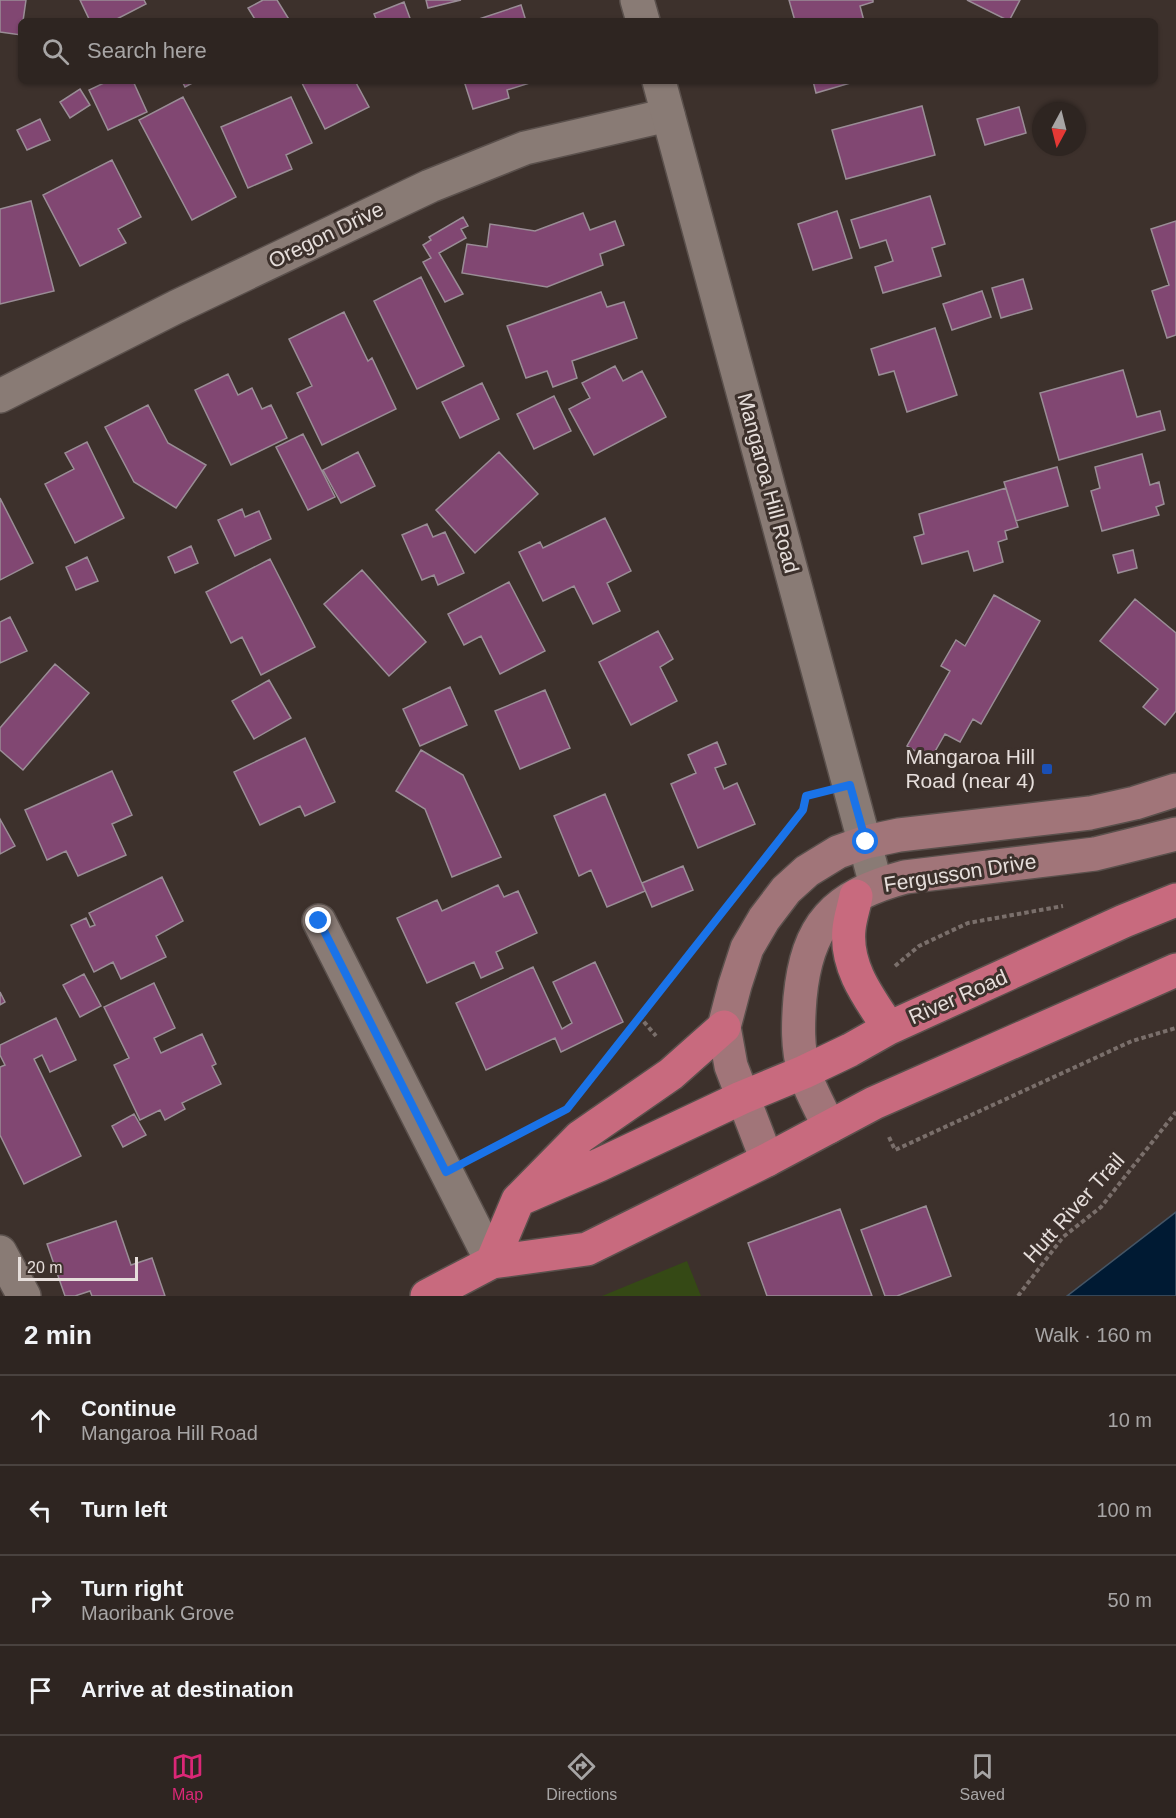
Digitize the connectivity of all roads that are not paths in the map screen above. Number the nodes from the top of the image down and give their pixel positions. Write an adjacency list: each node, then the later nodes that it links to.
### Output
1 (637, 0): 2 (street)
2 (642, 18)
3 (660, 84): 4 (street, Mangaroa Hill Road)
4 (668, 115): 5 (street, Oregon Drive); 8 (street, Mangaroa Hill Road)
5 (0, 396)
6 (1176, 790): 8 (main road, Fergusson Drive)
7 (1176, 834): 9 (main road, Fergusson Drive)
8 (866, 842): 9 (street, Mangaroa Hill Road); 13 (main road, Fergusson Drive)
9 (866, 891): 14 (highway); 15 (main road, Fergusson Drive)
10 (1176, 900): 14 (highway, River Road)
11 (319, 921): 21 (street)
12 (1176, 970): 17 (highway)
13 (724, 1027): 16 (main road, Fergusson Drive); 19 (highway)
14 (889, 1028): 15 (highway, River Road)
15 (804, 1072): 16 (highway, River Road); 17 (main road, Fergusson Drive)
16 (741, 1098): 18 (main road, Fergusson Drive); 19 (highway)
17 (829, 1127): 18 (highway)
18 (767, 1160): 21 (highway)
19 (518, 1200): 21 (highway)
20 (0, 1252): 22 (street)
21 (492, 1262): 23 (highway)
22 (24, 1296)
23 (427, 1296)

